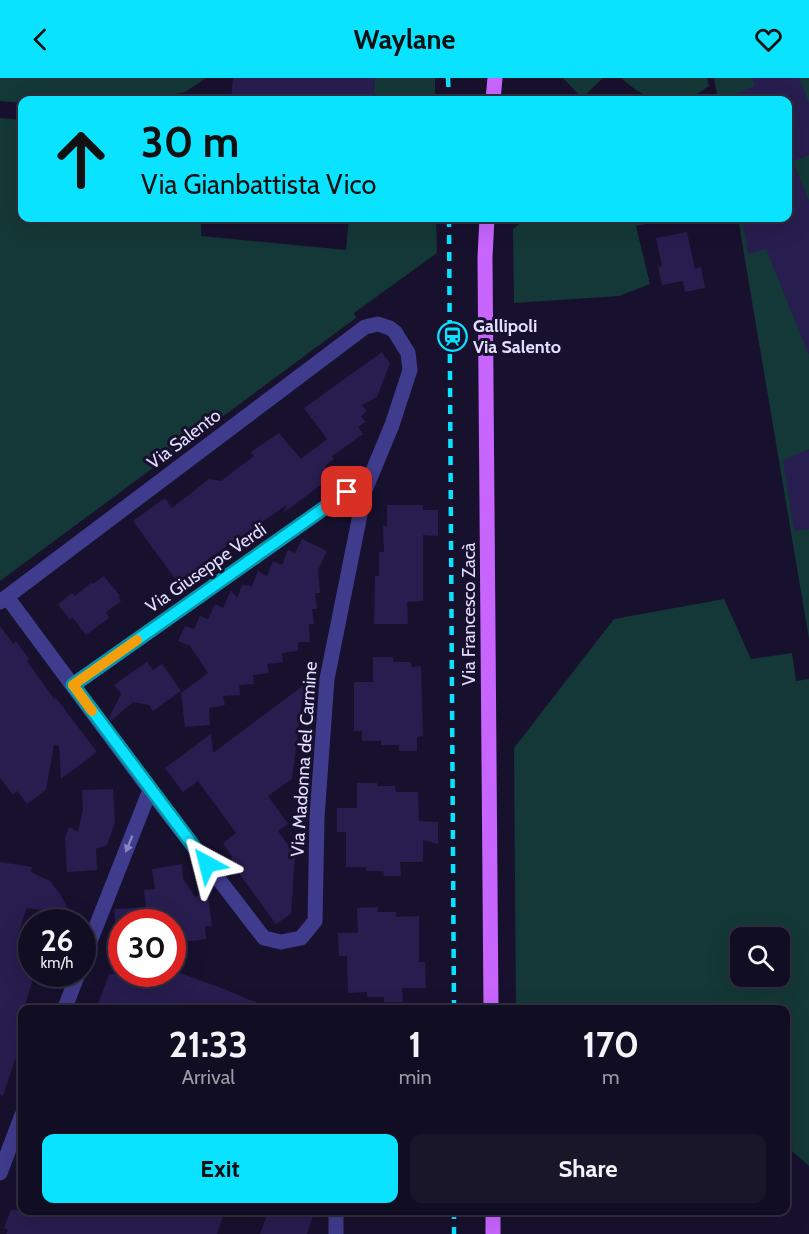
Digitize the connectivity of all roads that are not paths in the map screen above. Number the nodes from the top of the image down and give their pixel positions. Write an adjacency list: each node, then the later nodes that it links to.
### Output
1 (495, 78): 2 (main road)
2 (493, 96)
3 (487, 222): 12 (main road, Via Francesco Zacà)
4 (395, 332): 5 (street, Via Madonna del Carmine); 6 (street, Via Salento)
5 (365, 490): 7 (street, Via Giuseppe Verdi); 8 (street, Via Madonna del Carmine)
6 (4, 599): 7 (street)
7 (73, 685): 8 (street)
8 (150, 790): 9 (street, one-way to 9)
9 (96, 927)
10 (73, 987): 11 (street)
11 (66, 1005)
12 (491, 1005)
13 (18, 1126): 14 (street)
14 (0, 1173)
15 (336, 1215): 17 (street)
16 (493, 1215): 18 (main road)
17 (336, 1234)
18 (493, 1234)

